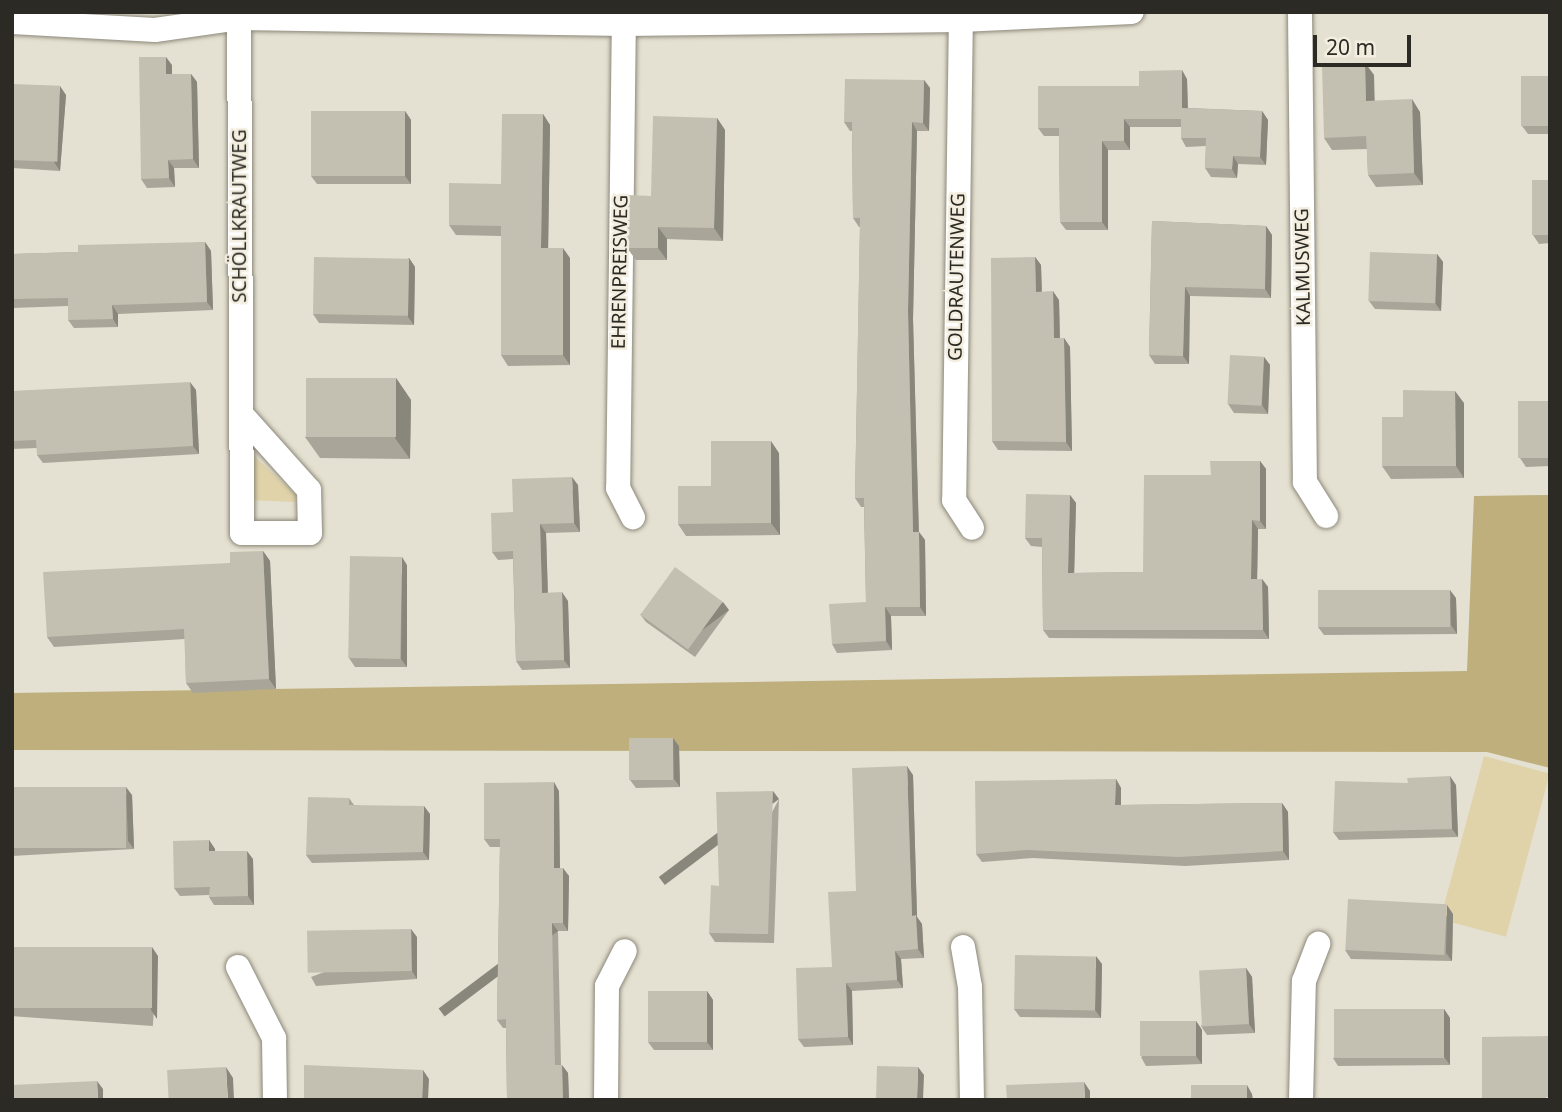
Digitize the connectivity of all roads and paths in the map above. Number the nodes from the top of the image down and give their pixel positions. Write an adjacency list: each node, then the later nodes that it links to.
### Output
1 (1132, 12): 4 (street)
2 (1300, 12): 8 (street, KALMUSWEG)
3 (239, 15): 5 (street); 6 (street); 7 (street, SCHÖLLKRAUTWEG)
4 (961, 16): 5 (street); 10 (street, GOLDRAUTENWEG)
5 (624, 18): 9 (street, EHRENPREISWEG)
6 (12, 22)
7 (242, 415): 7 (street, SCHÖLLKRAUTWEG)
8 (1326, 516)
9 (632, 517)
10 (972, 528)
11 (1318, 944): 18 (street)
12 (962, 947): 17 (street)
13 (625, 951): 16 (street)
14 (238, 967): 15 (street)
15 (275, 1100)
16 (606, 1100)
17 (972, 1100)
18 (1301, 1100)

